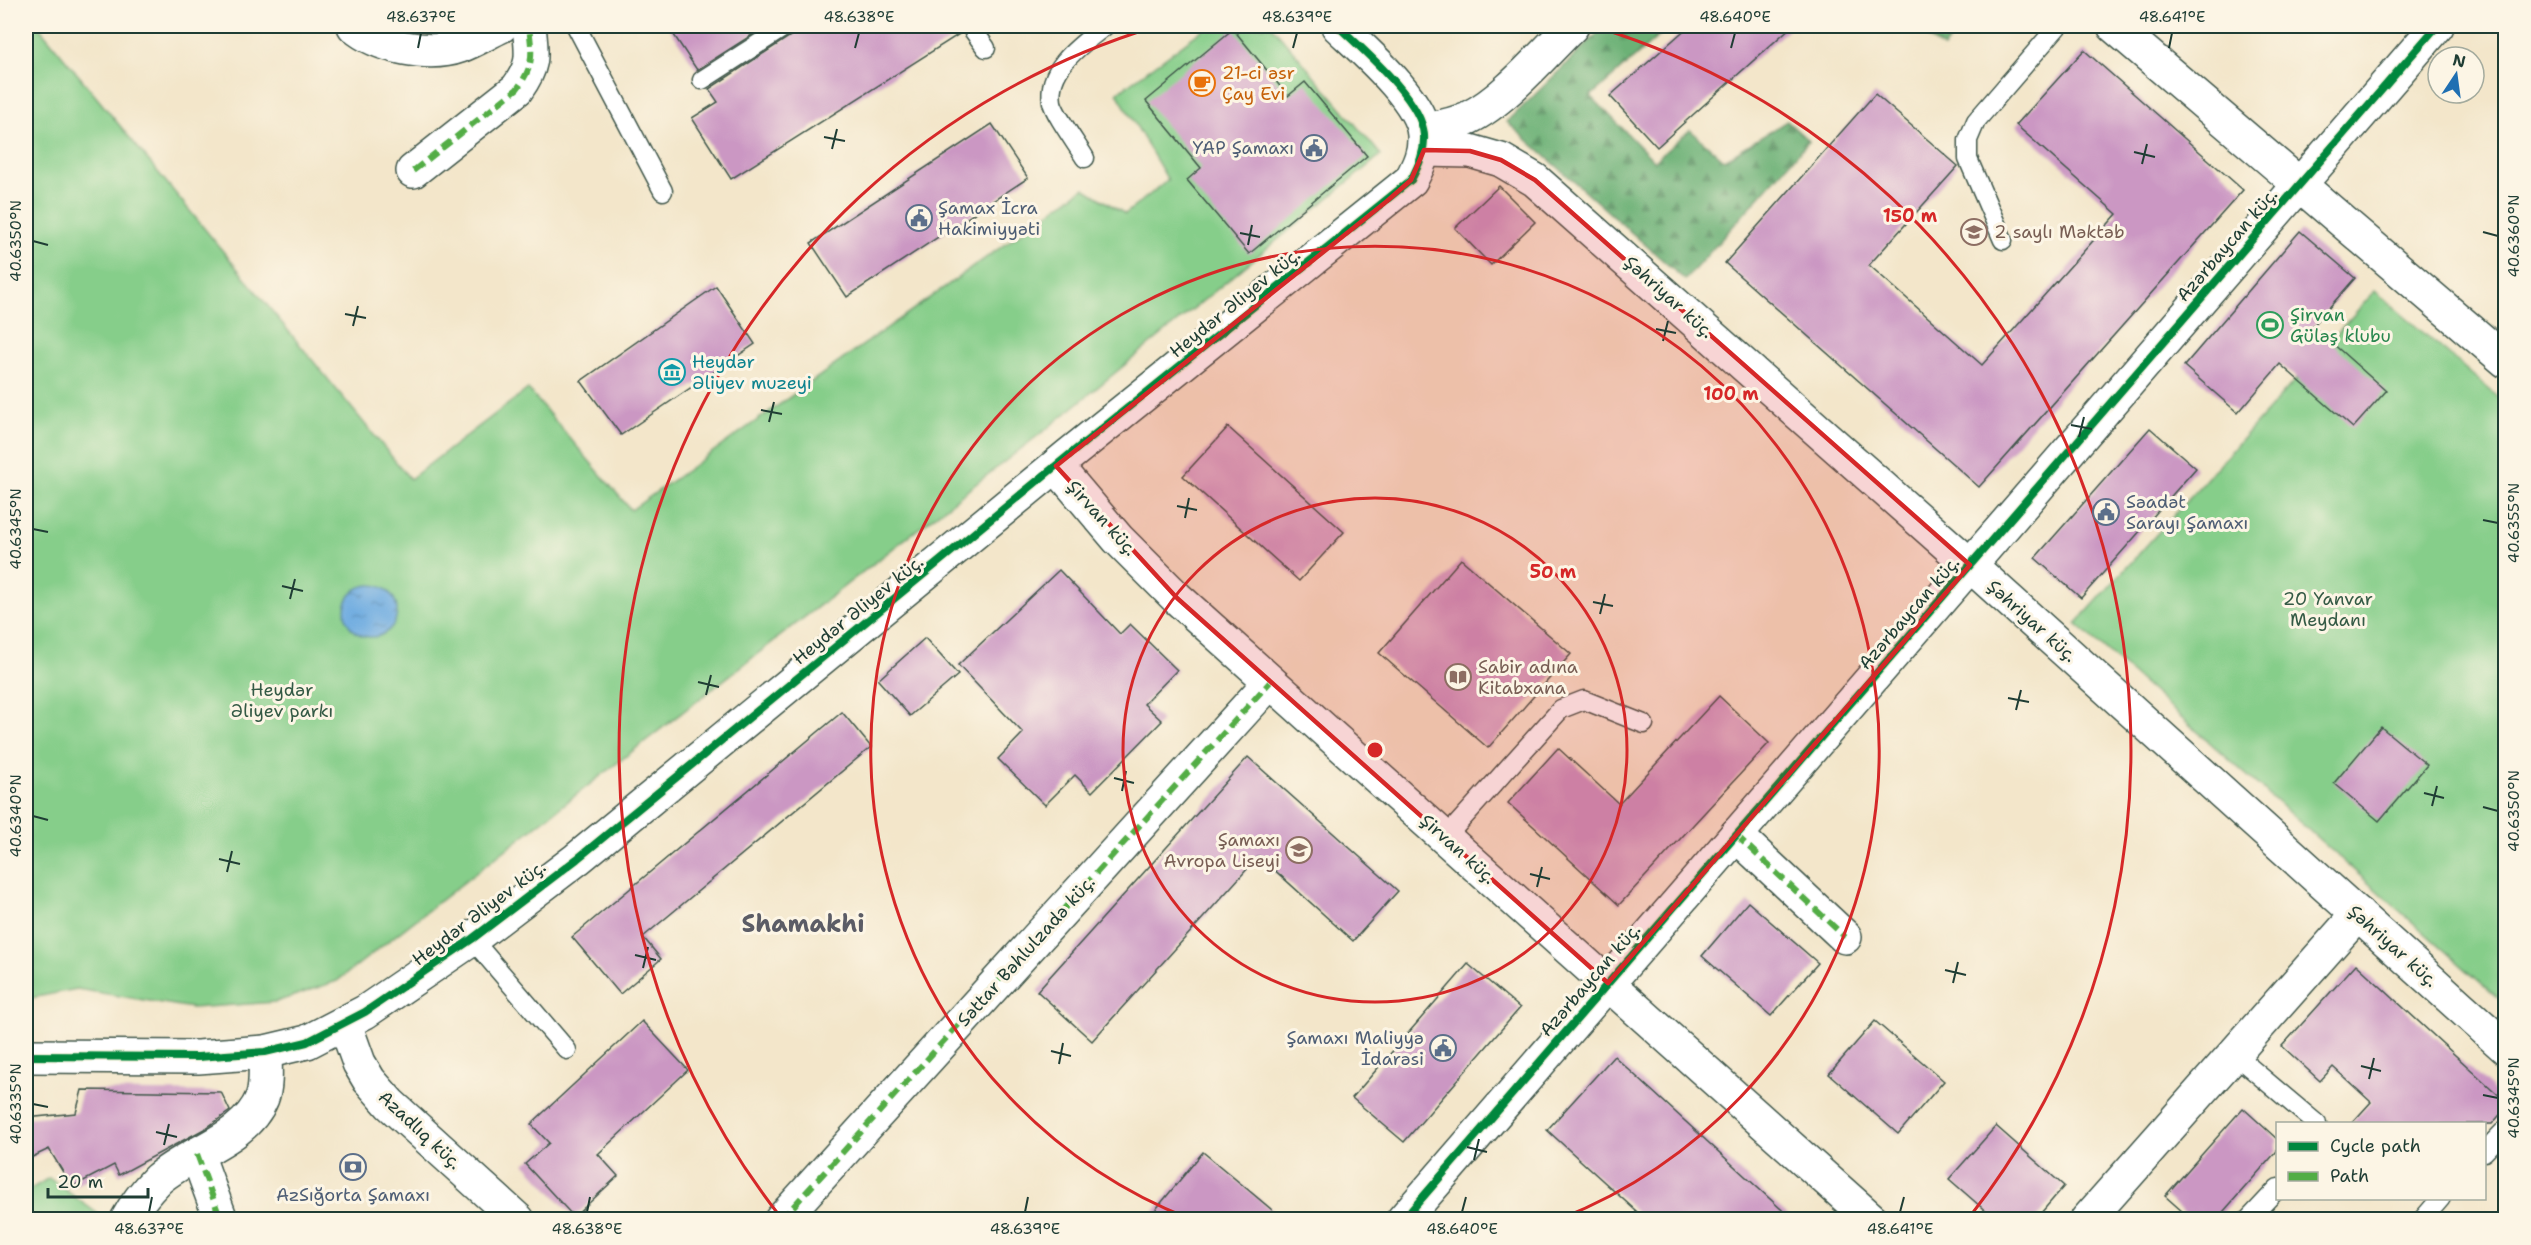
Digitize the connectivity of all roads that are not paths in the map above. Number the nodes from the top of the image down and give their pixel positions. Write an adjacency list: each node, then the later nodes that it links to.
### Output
1 (354, 26): 2 (street)
2 (501, 26)
3 (530, 26): 17 (street)
4 (576, 26): 19 (lane)
5 (786, 26): 14 (lane)
6 (970, 26): 13 (lane)
7 (1105, 26): 16 (lane)
8 (1338, 26): 15 (street)
9 (1572, 26): 15 (street)
10 (2058, 26): 20 (lane)
11 (2114, 26): 18 (street)
12 (2437, 26): 18 (street, Azərbaycan küç.)
13 (986, 48)
14 (702, 80)
15 (1424, 139): 22 (street, Heydər Əliyev küç.); 23 (street, Şəhriyar küç.)
16 (1085, 158)
17 (413, 171)
18 (2298, 186): 21 (street); 23 (street, Azərbaycan küç.)
19 (663, 191)
20 (2003, 240)
21 (2505, 361)
22 (1056, 466): 24 (street, Şirvan küç.); 30 (street, Heydər Əliyev küç.)
23 (1970, 565): 26 (street, Azərbaycan küç.); 28 (street, Şəhriyar küç.)
24 (1270, 682): 27 (street, Şirvan küç.); 49 (street, Səttar Bəhlulzadə küç.)
25 (1644, 724): 27 (lane)
26 (1736, 835): 29 (street); 31 (street, Azərbaycan küç.)
27 (1445, 838): 31 (street, Şirvan küç.)
28 (2358, 914): 33 (street, Şəhriyar küç.); 36 (street)
29 (1845, 937)
30 (472, 939): 32 (street, Heydər Əliyev küç.); 34 (lane)
31 (1608, 983): 50 (street, Azərbaycan küç.); 51 (street, Şirvan küç.)
32 (345, 1024): 35 (street, Heydər Əliyev küç.); 48 (street, Azadlıq küç.)
33 (2505, 1048)
34 (567, 1050)
35 (265, 1052): 38 (street, Heydər Əliyev küç.); 43 (street)
36 (2234, 1054): 40 (lane); 52 (street)
37 (26, 1056): 38 (street, Heydər Əliyev küç.)
38 (89, 1056): 39 (street)
39 (26, 1073)
40 (2315, 1122)
41 (2505, 1129): 42 (lane)
42 (2486, 1150)
43 (197, 1154): 46 (street); 47 (street)
44 (2276, 1189): 53 (lane)
45 (2440, 1200): 54 (lane)
46 (128, 1220)
47 (221, 1220)
48 (518, 1220)
49 (781, 1220)
50 (1403, 1220)
51 (1872, 1220)
52 (2087, 1220)
53 (2248, 1220)
54 (2422, 1220)

